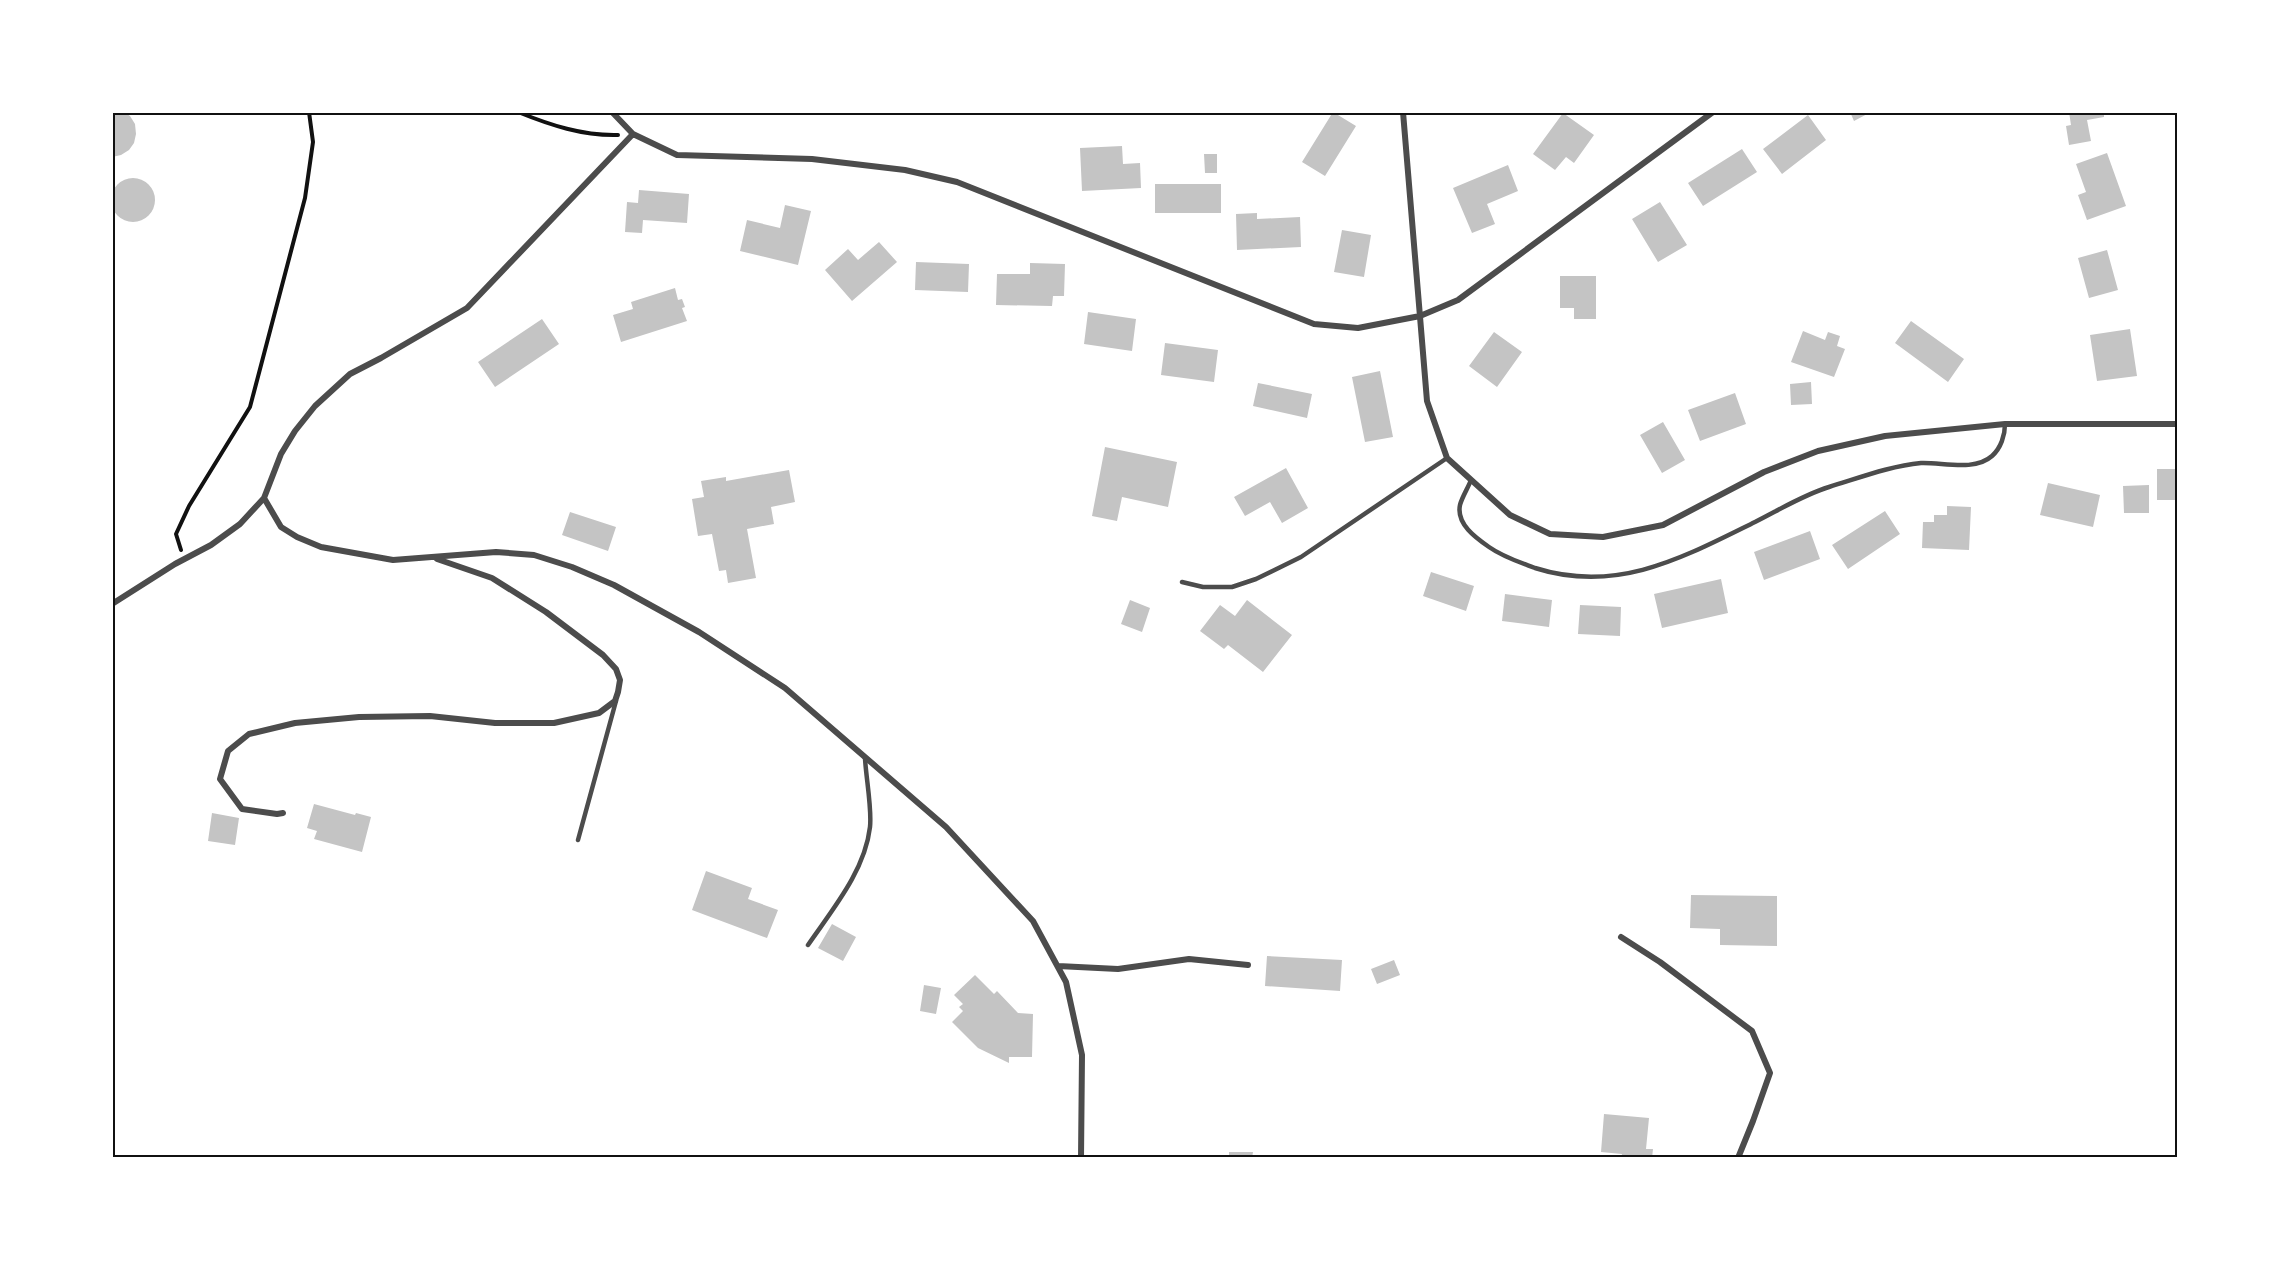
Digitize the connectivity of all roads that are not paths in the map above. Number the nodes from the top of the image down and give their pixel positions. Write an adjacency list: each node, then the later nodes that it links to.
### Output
1 (612, 112): 4 (street)
2 (1403, 112): 5 (street)
3 (1713, 112): 5 (street)
4 (633, 134): 5 (street); 10 (street)
5 (1420, 316): 8 (street)
6 (2005, 424): 7 (street); 9 (street); 9 (lane)
7 (2178, 424)
8 (1447, 458): 9 (street); 12 (lane)
9 (1471, 480)
10 (264, 498): 11 (street); 13 (street)
11 (434, 558): 14 (street); 15 (street)
12 (1182, 582)
13 (112, 604)
14 (618, 692): 16 (street); 17 (lane)
15 (865, 758): 19 (lane); 20 (street)
16 (283, 813)
17 (578, 840)
18 (1621, 937): 23 (street)
19 (808, 945)
20 (1058, 966): 21 (street); 22 (street)
21 (1248, 966)
22 (1081, 1158)
23 (1738, 1158)

